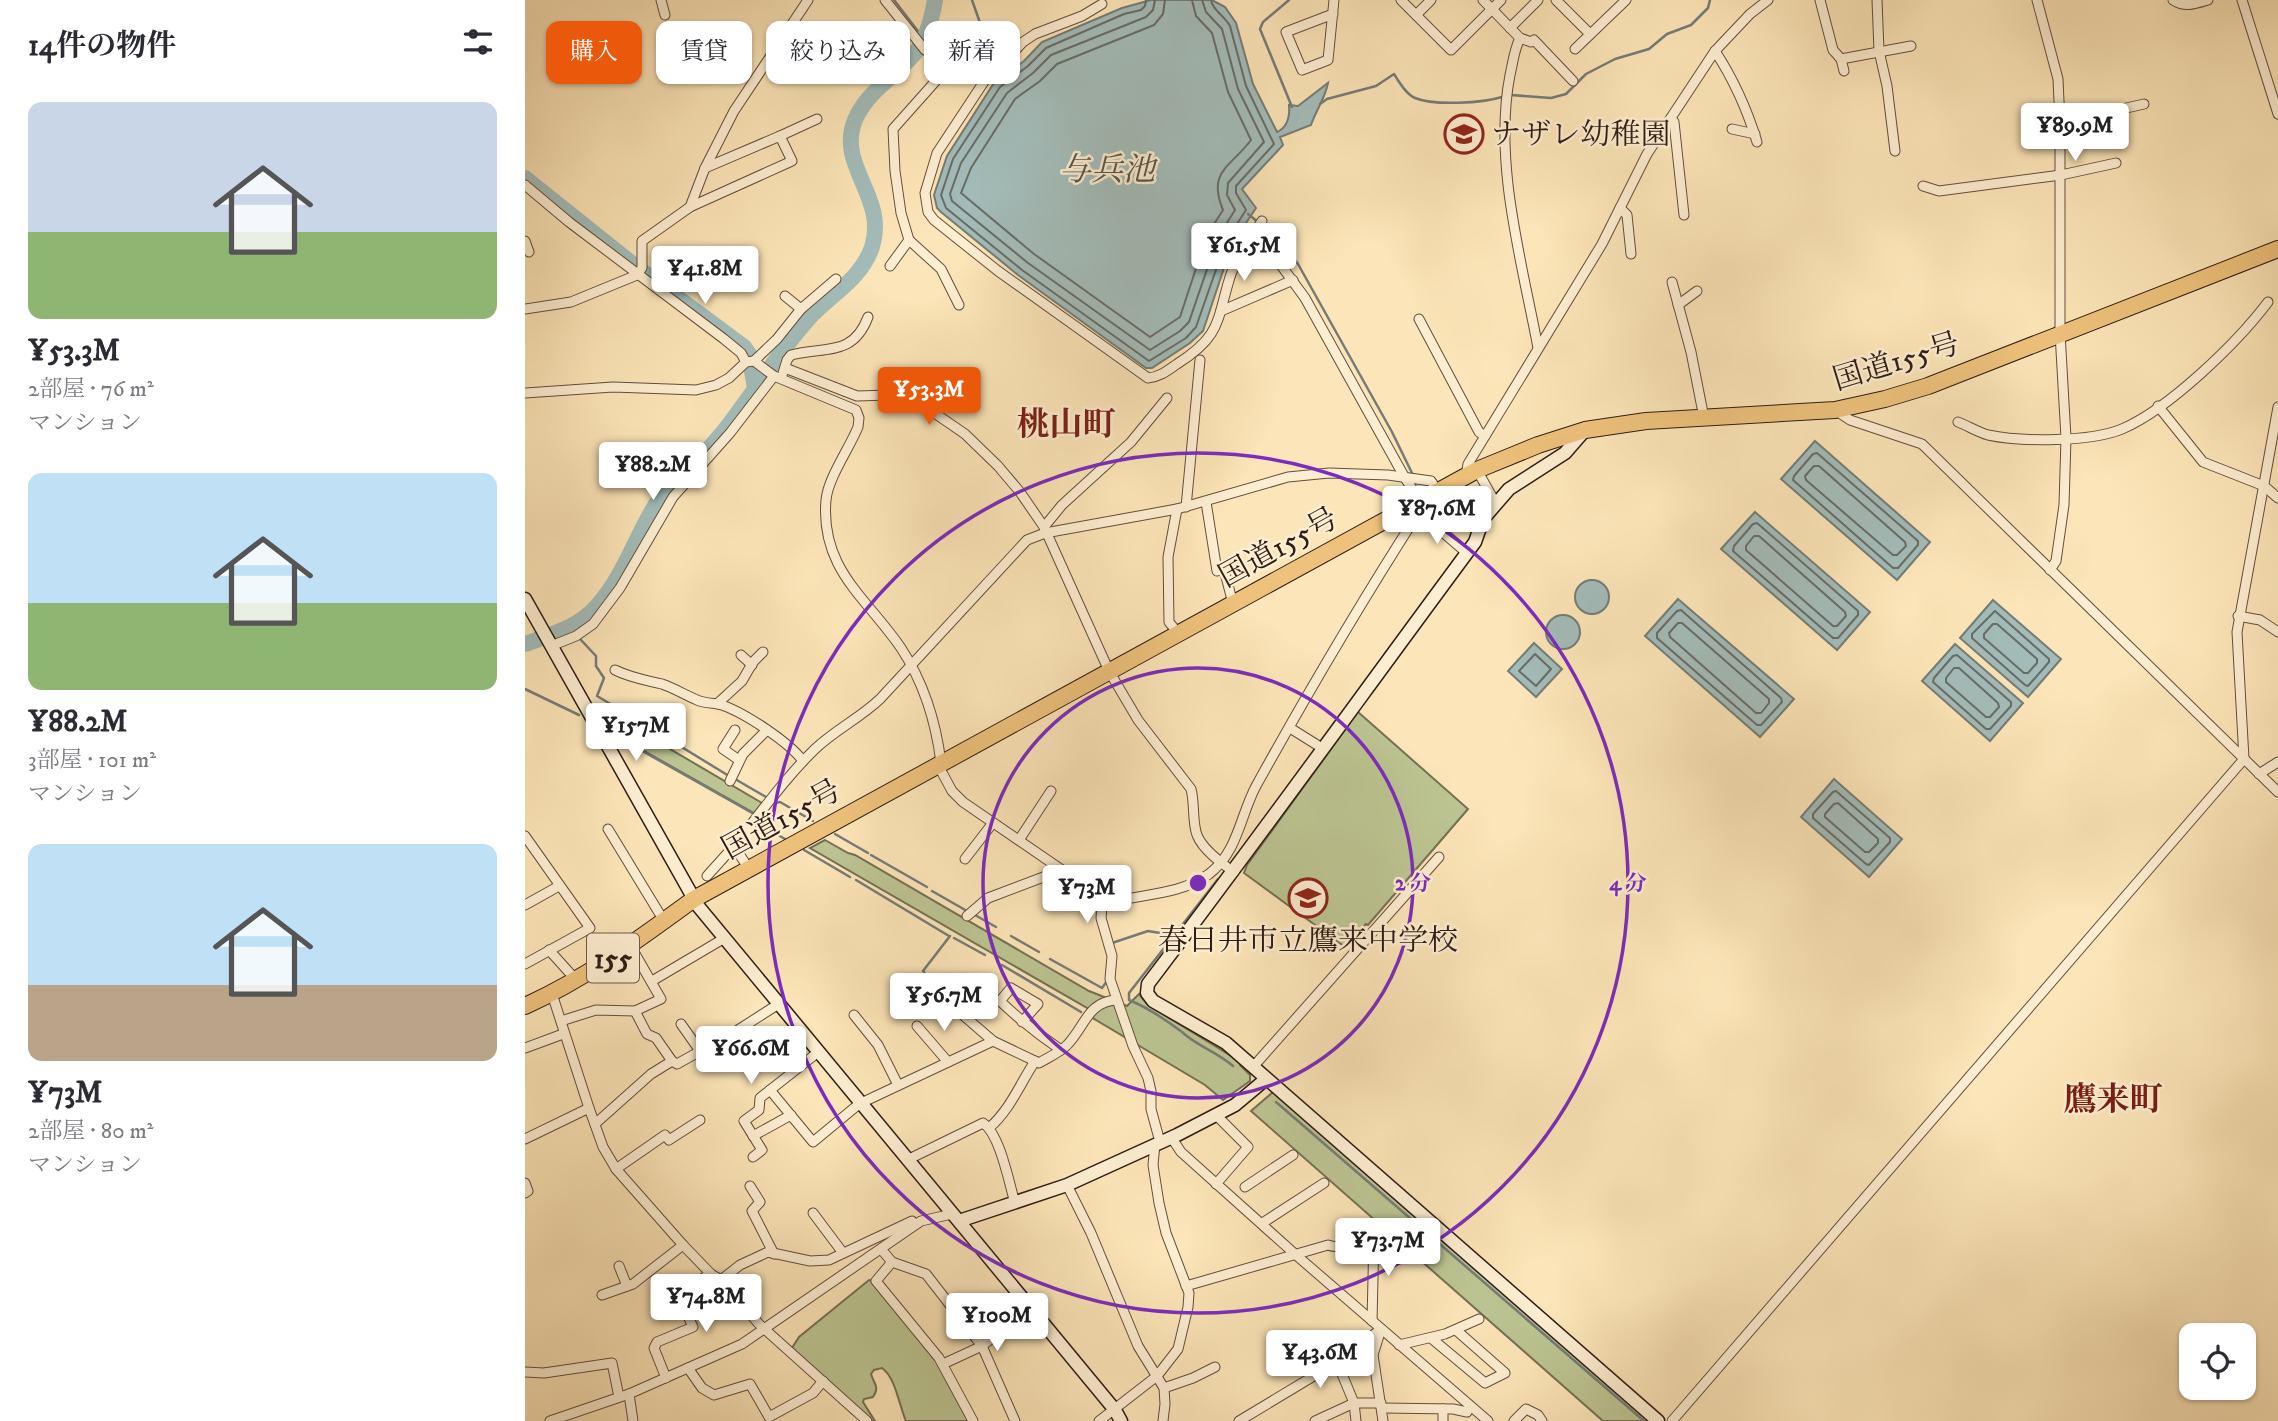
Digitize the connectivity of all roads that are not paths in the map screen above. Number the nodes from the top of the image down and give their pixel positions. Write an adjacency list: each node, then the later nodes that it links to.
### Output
1 (661, 0): 22 (street)
2 (808, 0): 46 (street)
3 (885, 0): 28 (street)
4 (1334, 0): 21 (street)
5 (1401, 0): 23 (street)
6 (1431, 0): 23 (street)
7 (1483, 0): 20 (street)
8 (1501, 0): 20 (street)
9 (1538, 0): 24 (street)
10 (1556, 0): 25 (street)
11 (1626, 0): 25 (street)
12 (1768, 0): 30 (street)
13 (1820, 0): 32 (street)
14 (1877, 0): 31 (street)
15 (2037, 0): 41 (street)
16 (2173, 0): 17 (street)
17 (2208, 0)
18 (2242, 0): 36 (street)
19 (1103, 4): 72 (street)
20 (1492, 9): 23 (street); 24 (street)
21 (1333, 14): 21 (street)
22 (664, 15)
23 (1416, 15)
24 (1510, 28): 26 (street)
25 (1590, 34): 29 (street)
26 (1520, 38): 34 (street); 76 (street)
27 (1911, 46): 31 (street)
28 (924, 49)
29 (1575, 50)
30 (1715, 51): 39 (street); 42 (street)
31 (1879, 51): 32 (street); 44 (street)
32 (1840, 59): 33 (street)
33 (1843, 71)
34 (1573, 81)
35 (933, 84): 55 (street)
36 (2275, 95): 38 (street)
37 (2144, 104): 41 (street)
38 (2278, 114)
39 (1671, 118): 51 (street); 52 (street)
40 (817, 119): 43 (street)
41 (2060, 123): 47 (street)
42 (1732, 130)
43 (780, 136): 46 (street); 50 (street)
44 (1895, 151)
45 (2116, 163): 47 (street)
46 (705, 168): 50 (street)
47 (2061, 175): 49 (street); 75 (street)
48 (525, 185): 61 (street)
49 (1923, 186)
50 (690, 207): 61 (street)
51 (1620, 208): 59 (street); 76 (street)
52 (1683, 215)
53 (1262, 222): 54 (street)
54 (1256, 231): 63 (street); 72 (street)
55 (909, 240): 60 (street); 68 (street)
56 (525, 241): 58 (street)
57 (2278, 248): 75 (highway, 国道155号 / 155)
58 (529, 251)
59 (1631, 254)
60 (890, 266)
61 (640, 272): 70 (street); 78 (street)
62 (836, 279): 71 (street)
63 (1293, 280): 72 (street); 92 (street)
64 (1672, 282): 69 (street)
65 (1697, 291): 69 (street)
66 (785, 296): 71 (street)
67 (2268, 302): 83 (street)
68 (959, 305)
69 (1678, 305): 86 (street)
70 (525, 309)
71 (801, 309): 78 (street)
72 (1221, 311)
73 (869, 317): 79 (street)
74 (1419, 319): 89 (street)
75 (2060, 333): 85 (highway, 国道155号 / 155); 90 (street)
76 (1538, 348): 89 (street)
77 (1201, 360): 99 (street)
78 (750, 362): 80 (street); 81 (street)
79 (785, 368): 80 (street); 100 (street)
80 (777, 377): 108 (street); 112 (street)
81 (525, 393)
82 (1167, 398): 100 (street)
83 (2158, 406): 90 (street); 93 (street)
84 (2278, 407): 93 (street)
85 (1835, 410): 86 (highway, 国道155号 / 155); 102 (street)
86 (1704, 418): 88 (highway, 国道155号 / 155)
87 (1958, 422): 90 (street)
88 (1585, 430): 91 (highway, 国道155号 / 155); 97 (street)
89 (1485, 436): 91 (street)
90 (2066, 438): 102 (street)
91 (1471, 473): 94 (highway, 国道155号 / 155); 97 (street)
92 (1405, 478): 94 (street); 96 (street); 98 (street)
93 (2264, 486): 95 (street); 105 (street)
94 (1438, 491): 98 (highway, 国道155号 / 155)
95 (2278, 498)
96 (1206, 502): 99 (street); 104 (street)
97 (1496, 504): 101 (street)
98 (1416, 507): 101 (street); 104 (highway, 国道155号 / 155); 116 (street)
99 (1181, 508): 100 (street); 107 (street)
100 (1044, 530): 112 (street); 114 (street)
101 (1467, 553): 119 (street)
102 (2050, 570): 120 (street)
103 (525, 599): 108 (street)
104 (1233, 604): 107 (highway, 国道155号 / 155)
105 (2238, 616): 106 (street); 120 (street)
106 (2278, 632)
107 (1178, 633): 114 (highway, 国道155号 / 155)
108 (550, 645): 143 (street)
109 (763, 652): 111 (street)
110 (741, 655): 111 (street)
111 (752, 664): 115 (street)
112 (911, 665): 122 (street); 124 (street)
113 (615, 670): 115 (street)
114 (1109, 671): 124 (highway, 国道155号 / 155); 137 (street)
115 (717, 704): 118 (street)
116 (1290, 728): 119 (street); 137 (street)
117 (735, 730): 121 (street)
118 (767, 730): 121 (street); 122 (street)
119 (1322, 748): 140 (street)
120 (2245, 759): 125 (street); 259 (street)
121 (739, 760): 126 (street)
122 (803, 761): 133 (street)
123 (2278, 762): 125 (street)
124 (940, 764): 129 (street); 138 (highway, 国道155号 / 155)
125 (2259, 774): 128 (street)
126 (730, 781)
127 (1051, 791): 132 (street)
128 (2278, 792)
129 (992, 824): 132 (street); 136 (street)
130 (608, 829): 147 (street)
131 (525, 836): 134 (street)
132 (1019, 840): 139 (street)
133 (734, 846): 138 (street); 141 (street)
134 (528, 847): 142 (street)
135 (1439, 857): 174 (street)
136 (965, 859)
137 (1221, 863): 140 (street); 145 (street)
138 (749, 869): 143 (highway, 国道155号 / 155)
139 (1062, 870): 145 (street); 146 (street)
140 (1234, 872): 174 (street)
141 (707, 876)
142 (559, 886): 144 (street); 150 (street)
143 (694, 899): 147 (highway, 国道155号 / 155); 148 (street)
144 (525, 905)
145 (1102, 905): 156 (street)
146 (967, 916)
147 (663, 921): 149 (highway, 国道155号 / 155)
148 (723, 939): 153 (street); 157 (street)
149 (630, 946): 152 (highway, 国道155号 / 155); 153 (street)
150 (549, 950): 151 (street); 152 (street)
151 (525, 964)
152 (577, 981): 155 (highway, 国道155号 / 155)
153 (652, 981): 159 (street)
154 (926, 983): 166 (street)
155 (552, 994): 158 (highway, 国道155号 / 155); 161 (street)
156 (1116, 1000): 168 (street); 187 (street)
157 (777, 1004): 169 (street); 170 (street)
158 (525, 1006)
159 (635, 1010): 161 (street); 171 (street)
160 (854, 1015): 176 (street)
161 (561, 1021): 165 (street)
162 (1022, 1022): 168 (street)
163 (681, 1024): 169 (street)
164 (916, 1026): 173 (street)
165 (563, 1034): 167 (street); 179 (street)
166 (993, 1041): 172 (street); 173 (street)
167 (525, 1048)
168 (1061, 1050): 172 (street)
169 (701, 1051): 171 (street)
170 (817, 1053): 177 (street); 178 (street)
171 (672, 1061): 183 (street)
172 (1035, 1061): 184 (street)
173 (948, 1062): 176 (street)
174 (1253, 1068): 175 (street)
175 (1266, 1079): 181 (street); 258 (street)
176 (898, 1085): 178 (street)
177 (770, 1090): 180 (street); 185 (street)
178 (859, 1104): 180 (street); 190 (street)
179 (589, 1108): 183 (street); 186 (street)
180 (791, 1115): 185 (street)
181 (1216, 1115): 187 (street); 194 (street)
182 (700, 1120): 191 (street)
183 (595, 1124): 191 (street)
184 (989, 1128): 190 (street); 199 (street)
185 (753, 1136): 189 (street)
186 (525, 1139)
187 (1162, 1141): 194 (street); 195 (street); 214 (street)
188 (1293, 1156): 197 (street)
189 (753, 1157)
190 (907, 1160): 201 (street)
191 (617, 1169): 204 (street)
192 (525, 1183): 198 (street)
193 (1324, 1183): 203 (street)
194 (1216, 1184): 208 (street)
195 (1067, 1185): 199 (street); 230 (street)
196 (750, 1186): 206 (street)
197 (1245, 1187)
198 (525, 1193)
199 (1015, 1203): 201 (street)
200 (813, 1213): 207 (street)
201 (956, 1217): 202 (street); 216 (street)
202 (921, 1221): 205 (street); 207 (street)
203 (1264, 1222)
204 (683, 1245): 211 (street); 213 (street)
205 (881, 1249): 209 (street); 219 (street)
206 (774, 1254): 207 (street); 212 (street)
207 (843, 1254)
208 (1296, 1255): 214 (street); 218 (street); 218 (street)
209 (892, 1262): 224 (street); 226 (street)
210 (619, 1266): 213 (street)
211 (711, 1274): 212 (street); 231 (street)
212 (721, 1280): 219 (street)
213 (627, 1286): 215 (street)
214 (1186, 1286): 230 (street)
215 (602, 1295)
216 (1030, 1308): 224 (street); 240 (street)
217 (1479, 1319): 221 (street)
218 (1372, 1321): 220 (street)
219 (766, 1328): 228 (street); 232 (street)
220 (1381, 1329): 223 (street); 225 (street); 237 (street)
221 (1456, 1330): 222 (street); 222 (street)
222 (1431, 1338): 223 (street)
223 (1399, 1345): 238 (street)
224 (982, 1346): 226 (street); 247 (street)
225 (1337, 1362): 236 (street); 250 (street)
226 (943, 1364): 246 (street)
227 (1215, 1367): 233 (street)
228 (688, 1368): 231 (street); 242 (street)
229 (525, 1372): 235 (street)
230 (1157, 1376): 233 (street); 240 (street)
231 (666, 1378): 234 (street)
232 (823, 1381): 242 (street); 245 (street)
233 (1164, 1388): 249 (street)
234 (629, 1394): 235 (street); 244 (street)
235 (619, 1397): 241 (street)
236 (1355, 1403): 237 (street); 251 (street); 252 (street)
237 (1382, 1405): 239 (street); 253 (street)
238 (1470, 1406): 239 (street); 255 (street)
239 (1443, 1409): 254 (street)
240 (1118, 1415): 248 (street)
241 (578, 1416): 243 (street)
242 (778, 1418)
243 (550, 1421)
244 (633, 1421)
245 (867, 1421)
246 (973, 1421)
247 (1015, 1421)
248 (1099, 1421)
249 (1163, 1421)
250 (1239, 1421)
251 (1315, 1421)
252 (1356, 1421)
253 (1383, 1421)
254 (1443, 1421)
255 (1488, 1421)
256 (1514, 1421): 257 (street)
257 (1542, 1421)
258 (1658, 1421)
259 (1672, 1421)

